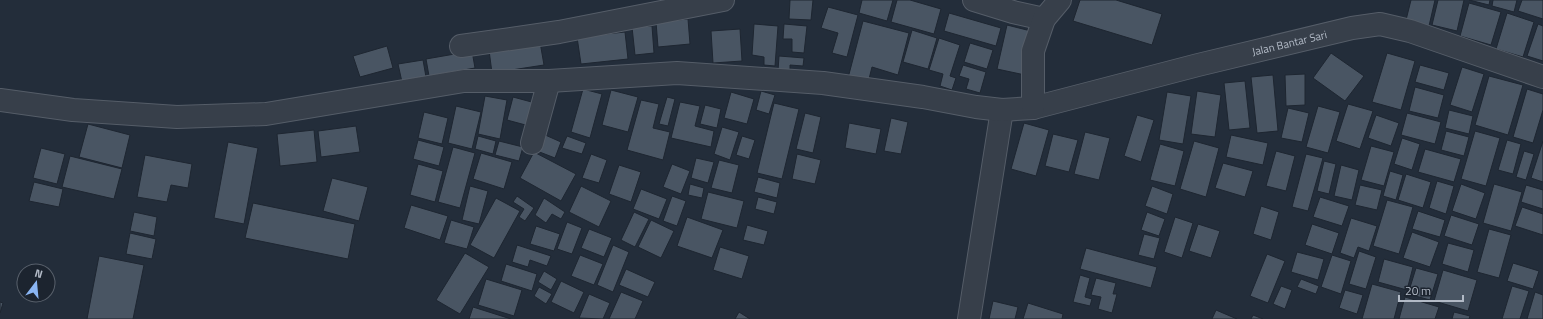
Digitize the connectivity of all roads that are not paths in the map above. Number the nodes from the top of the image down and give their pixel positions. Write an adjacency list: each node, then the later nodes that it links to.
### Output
1 (723, 0): 5 (street)
2 (974, 0): 4 (street)
3 (1060, 0): 4 (street)
4 (1044, 19): 9 (street)
5 (461, 46)
6 (1543, 77): 9 (street, Jalan Bantar Sari)
7 (549, 81): 8 (street, Jalan Bantar Sari); 10 (street, Jalan Bantar Sari); 11 (street)
8 (0, 100)
9 (1033, 108): 10 (street, Jalan Bantar Sari)
10 (1002, 110): 12 (street)
11 (532, 143)
12 (969, 319)

